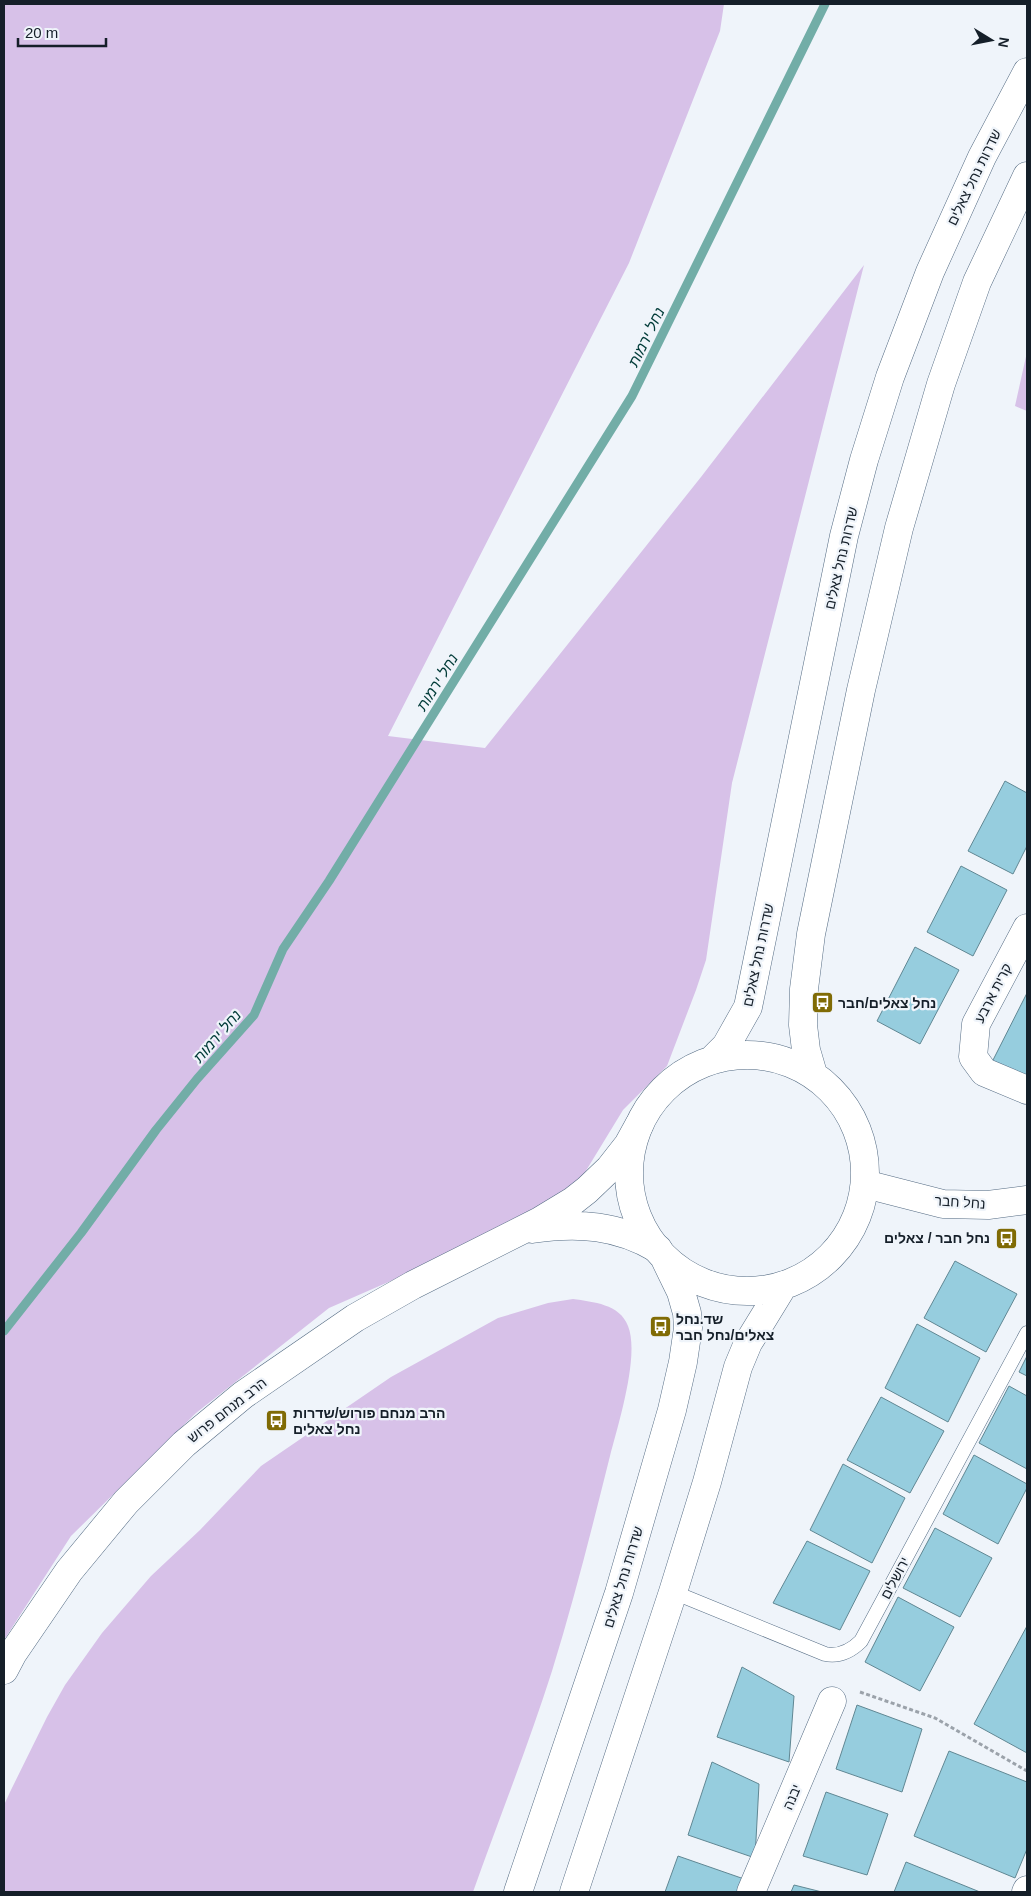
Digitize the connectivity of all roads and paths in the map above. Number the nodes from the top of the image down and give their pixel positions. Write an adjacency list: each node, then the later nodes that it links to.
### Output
1 (1027, 72): 4 (main road, שדרות נחל צאלים)
2 (1027, 176): 5 (main road)
3 (1027, 928): 6 (main road, קרית ארבע)
4 (712, 1060): 5 (main road); 7 (main road, הרב מנחם פרוש)
5 (812, 1074): 8 (main road)
6 (1027, 1090)
7 (639, 1125): 10 (main road, הרב מנחם פרוש); 11 (main road)
8 (865, 1184): 9 (main road, נחל חבר); 12 (main road)
9 (1027, 1200)
10 (521, 1231): 11 (main road, הרב מנחם פרוש); 15 (main road, הרב מנחם פרוש)
11 (661, 1253): 12 (main road); 18 (main road, שדרות נחל צאלים)
12 (783, 1286): 14 (main road)
13 (1027, 1333): 14 (lane, ירושלים)
14 (673, 1592): 19 (main road)
15 (4, 1670)
16 (844, 1696): 17 (path); 20 (main road, יבנה)
17 (1027, 1771)
18 (518, 1892)
19 (574, 1892)
20 (751, 1892)

